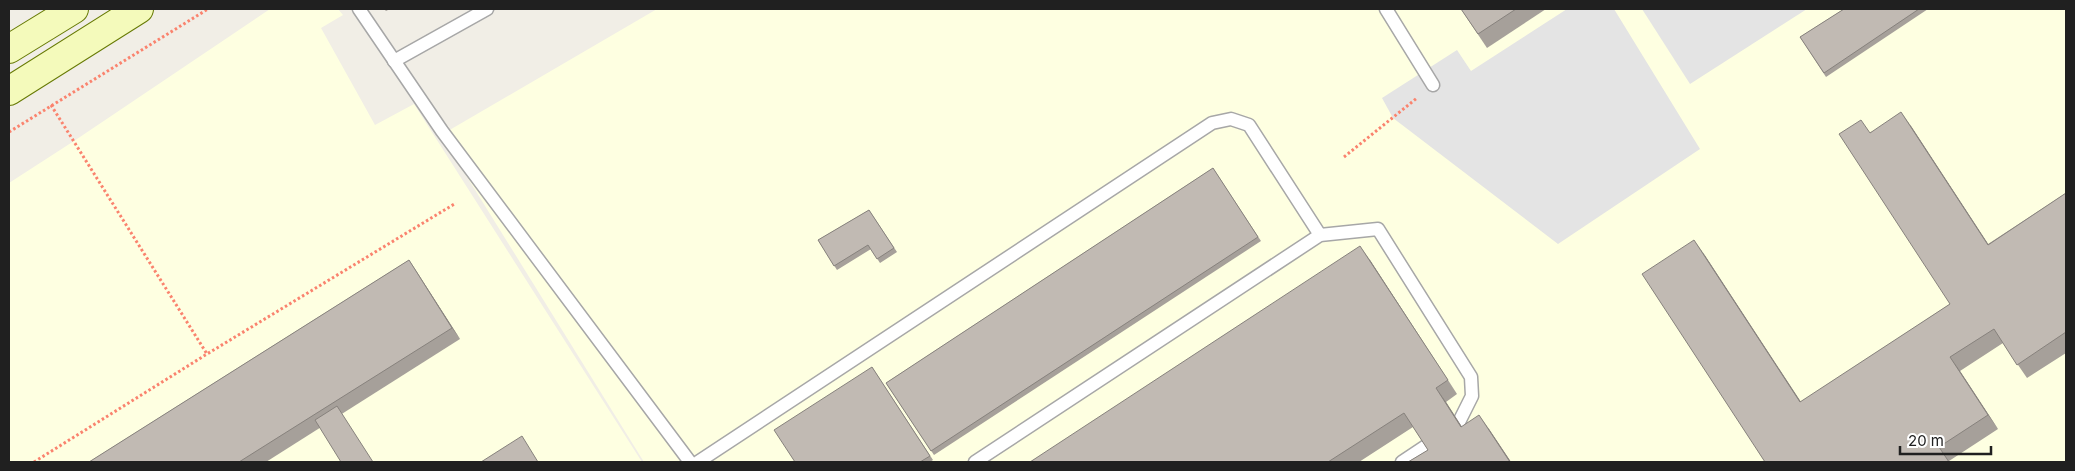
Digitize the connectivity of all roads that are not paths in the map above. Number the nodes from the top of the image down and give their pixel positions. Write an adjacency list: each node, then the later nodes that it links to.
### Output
1 (74, 9): 6 (main road)
2 (139, 9): 9 (main road)
3 (359, 9): 7 (lane)
4 (487, 9): 7 (lane)
5 (1386, 9): 8 (lane)
6 (9, 49)
7 (394, 61): 13 (lane)
8 (1433, 84)
9 (9, 91)
10 (1320, 235): 11 (lane); 14 (lane); 15 (lane)
11 (1459, 422)
12 (1426, 446): 16 (lane)
13 (690, 462)
14 (698, 462)
15 (975, 462)
16 (1402, 462)

